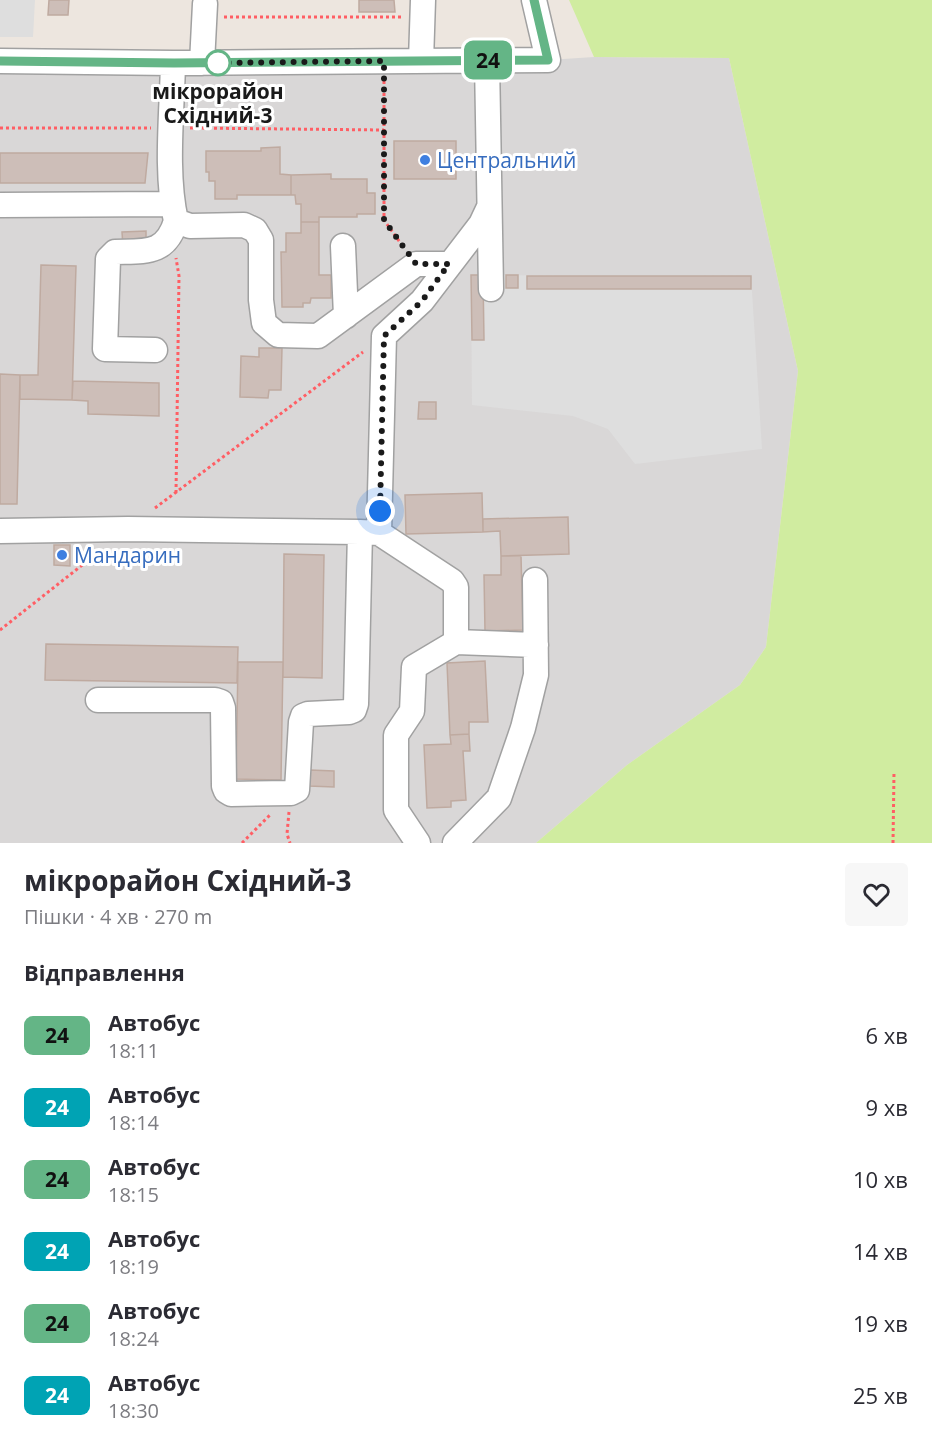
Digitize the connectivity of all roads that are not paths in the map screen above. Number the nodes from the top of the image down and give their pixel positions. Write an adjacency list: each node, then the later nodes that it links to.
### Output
1 (534, 0): 4 (street)
2 (423, 8): 6 (street)
3 (205, 11): 8 (street)
4 (487, 60): 6 (street); 10 (street)
5 (0, 61): 7 (street)
6 (421, 61): 8 (street)
7 (174, 63): 8 (street); 11 (street)
8 (202, 63)
9 (0, 205): 11 (street)
10 (489, 207): 13 (street); 14 (street)
11 (173, 219): 15 (street); 16 (street)
12 (343, 246): 15 (street)
13 (449, 264): 15 (street); 18 (street)
14 (491, 289)
15 (346, 316)
16 (154, 350)
17 (0, 531): 18 (street)
18 (370, 532): 20 (street); 22 (street)
19 (535, 580): 21 (street)
20 (456, 642): 21 (street); 23 (street)
21 (536, 645): 24 (street)
22 (98, 700)
23 (418, 843)
24 (455, 843)

